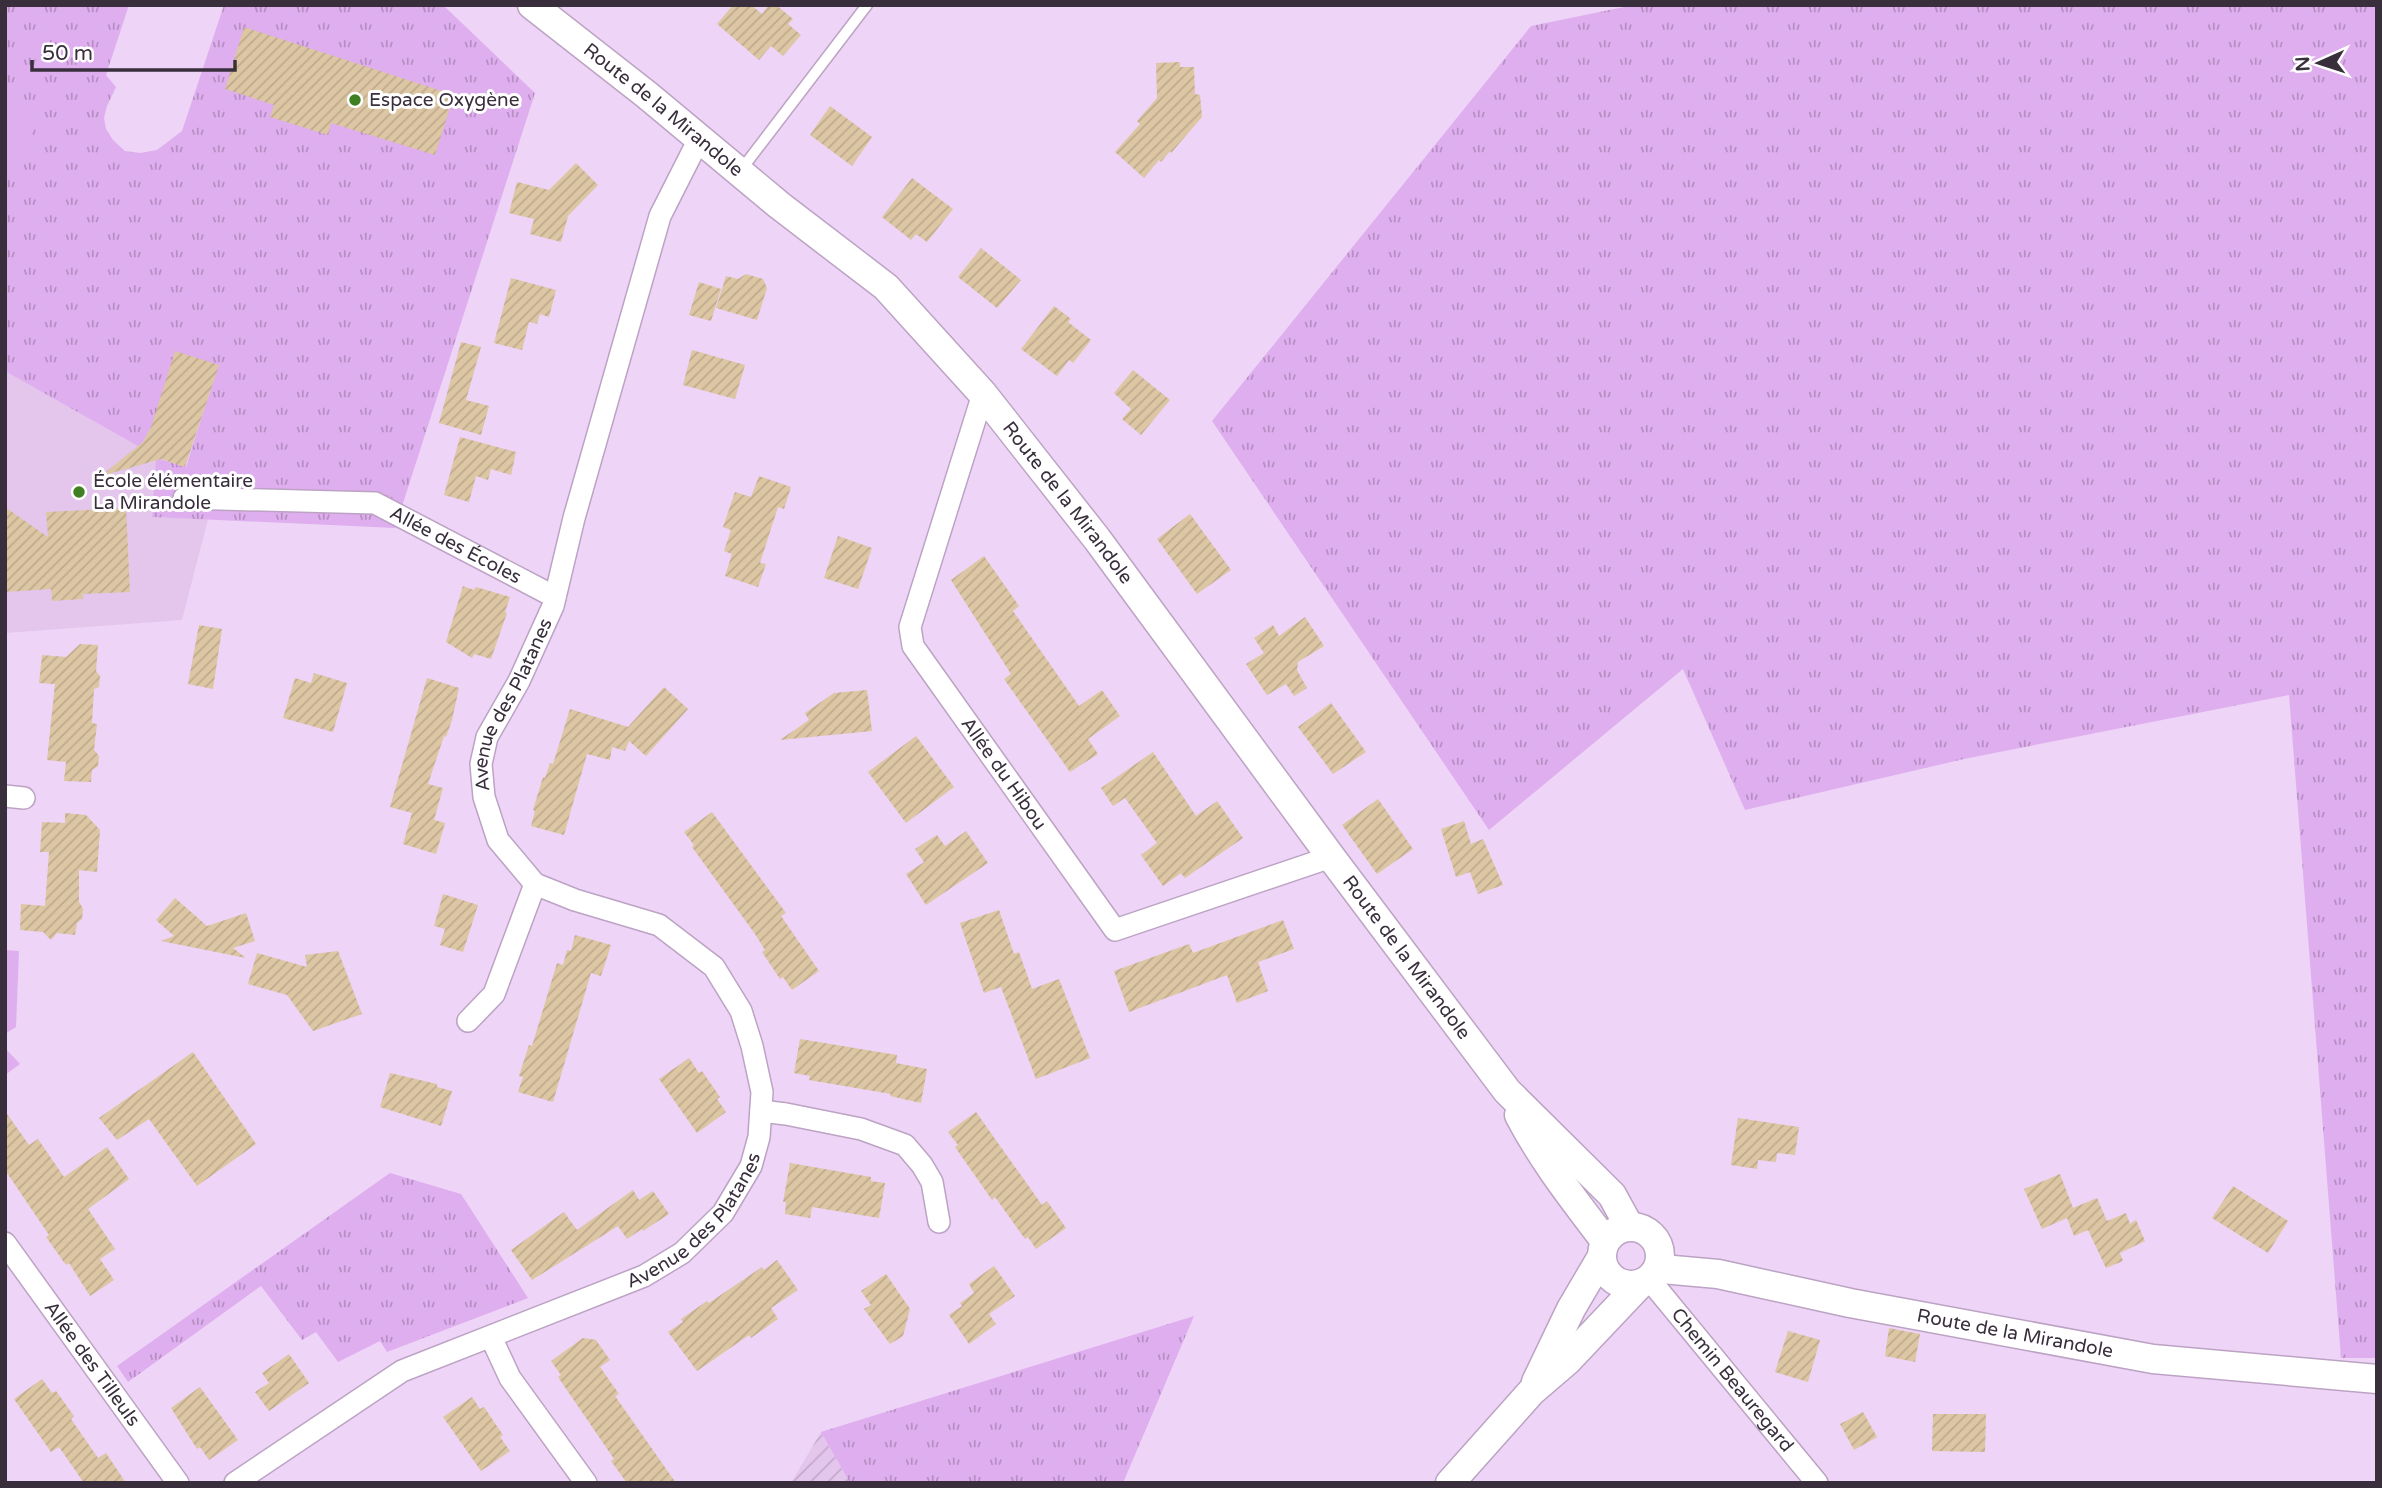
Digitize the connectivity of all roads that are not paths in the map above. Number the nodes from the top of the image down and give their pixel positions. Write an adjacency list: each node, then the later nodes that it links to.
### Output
1 (532, 5): 3 (street, Route de la Mirandole)
2 (867, 5): 4 (lane)
3 (699, 139): 4 (street, Route de la Mirandole); 7 (street, Avenue des Platanes)
4 (739, 172): 5 (street, Route de la Mirandole)
5 (984, 394): 8 (street, Route de la Mirandole); 8 (street, Allée du Hibou)
6 (184, 498): 7 (street, Allée des Écoles)
7 (555, 597): 9 (street, Avenue des Platanes)
8 (1331, 857): 13 (street, Route de la Mirandole)
9 (535, 884): 10 (street); 11 (street, Avenue des Platanes)
10 (468, 1021)
11 (761, 1111): 12 (street); 16 (street, Avenue des Platanes)
12 (939, 1222)
13 (1612, 1242): 15 (street); 15 (street); 18 (street)
14 (5, 1243): 19 (street, Allée des Tilleuls)
15 (1648, 1278): 17 (street, Route de la Mirandole); 18 (street); 23 (street, Chemin Beauregard)
16 (491, 1336): 20 (street, Avenue des Platanes); 21 (street)
17 (2377, 1379)
18 (1532, 1391): 22 (street)
19 (178, 1483)
20 (235, 1483)
21 (586, 1483)
22 (1450, 1483)
23 (1817, 1483)

